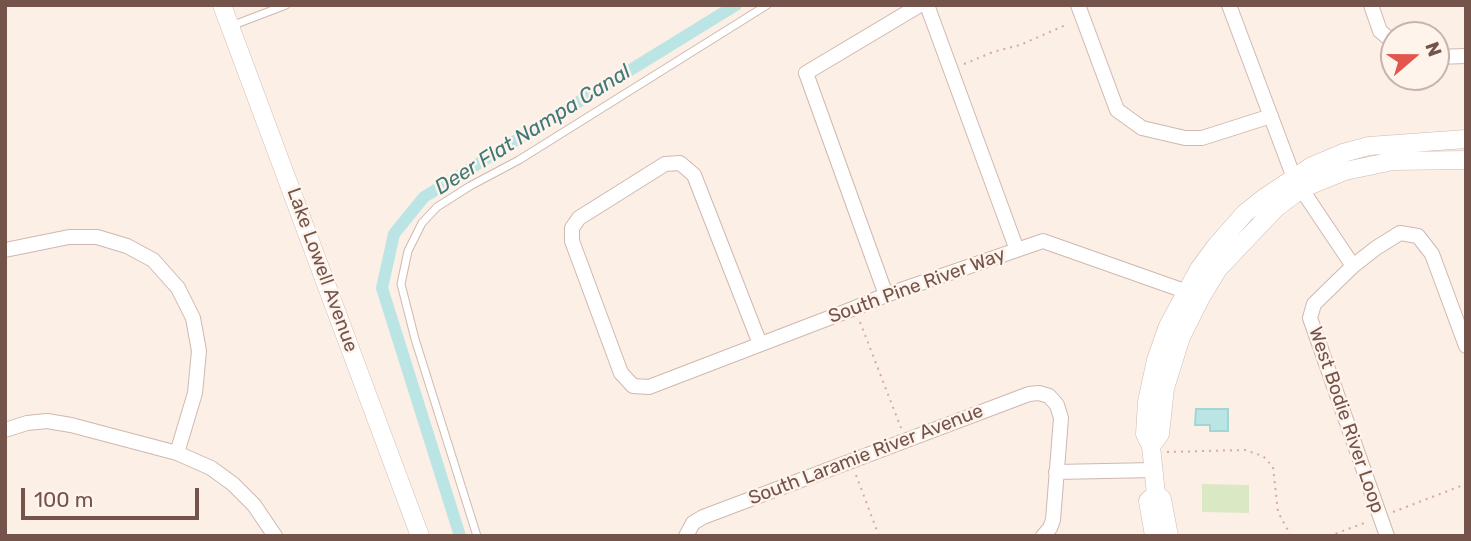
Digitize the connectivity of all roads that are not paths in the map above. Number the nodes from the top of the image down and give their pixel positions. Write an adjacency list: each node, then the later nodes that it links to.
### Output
1 (286, 5): 8 (lane)
2 (767, 5): 30 (lane)
3 (919, 5): 18 (street)
4 (927, 5): 15 (street)
5 (1078, 5): 10 (street)
6 (1229, 5): 10 (street)
7 (1371, 5): 9 (street)
8 (228, 12): 29 (street, Lake Lowell Avenue)
9 (1380, 30)
10 (1270, 116): 13 (street)
11 (1466, 139): 13 (street)
12 (1466, 160): 13 (street)
13 (1298, 184): 16 (street); 17 (street)
14 (5, 250): 22 (street)
15 (1017, 250): 17 (street, South Pine River Way); 18 (street, South Pine River Way)
16 (1353, 266): 20 (street, West Bodie River Loop); 33 (street, West Bodie River Loop)
17 (1194, 294): 23 (street)
18 (886, 295): 19 (street, South Pine River Way)
19 (760, 344): 19 (street, South Pine River Way)
20 (1466, 346)
21 (5, 430): 22 (street)
22 (177, 453): 28 (street)
23 (1152, 456): 24 (street); 25 (street)
24 (1056, 472): 26 (street); 27 (street, South Laramie River Avenue)
25 (1156, 494): 31 (street); 32 (street)
26 (1047, 532)
27 (687, 533)
28 (275, 536)
29 (420, 536)
30 (477, 536)
31 (1154, 536)
32 (1170, 536)
33 (1387, 536)

